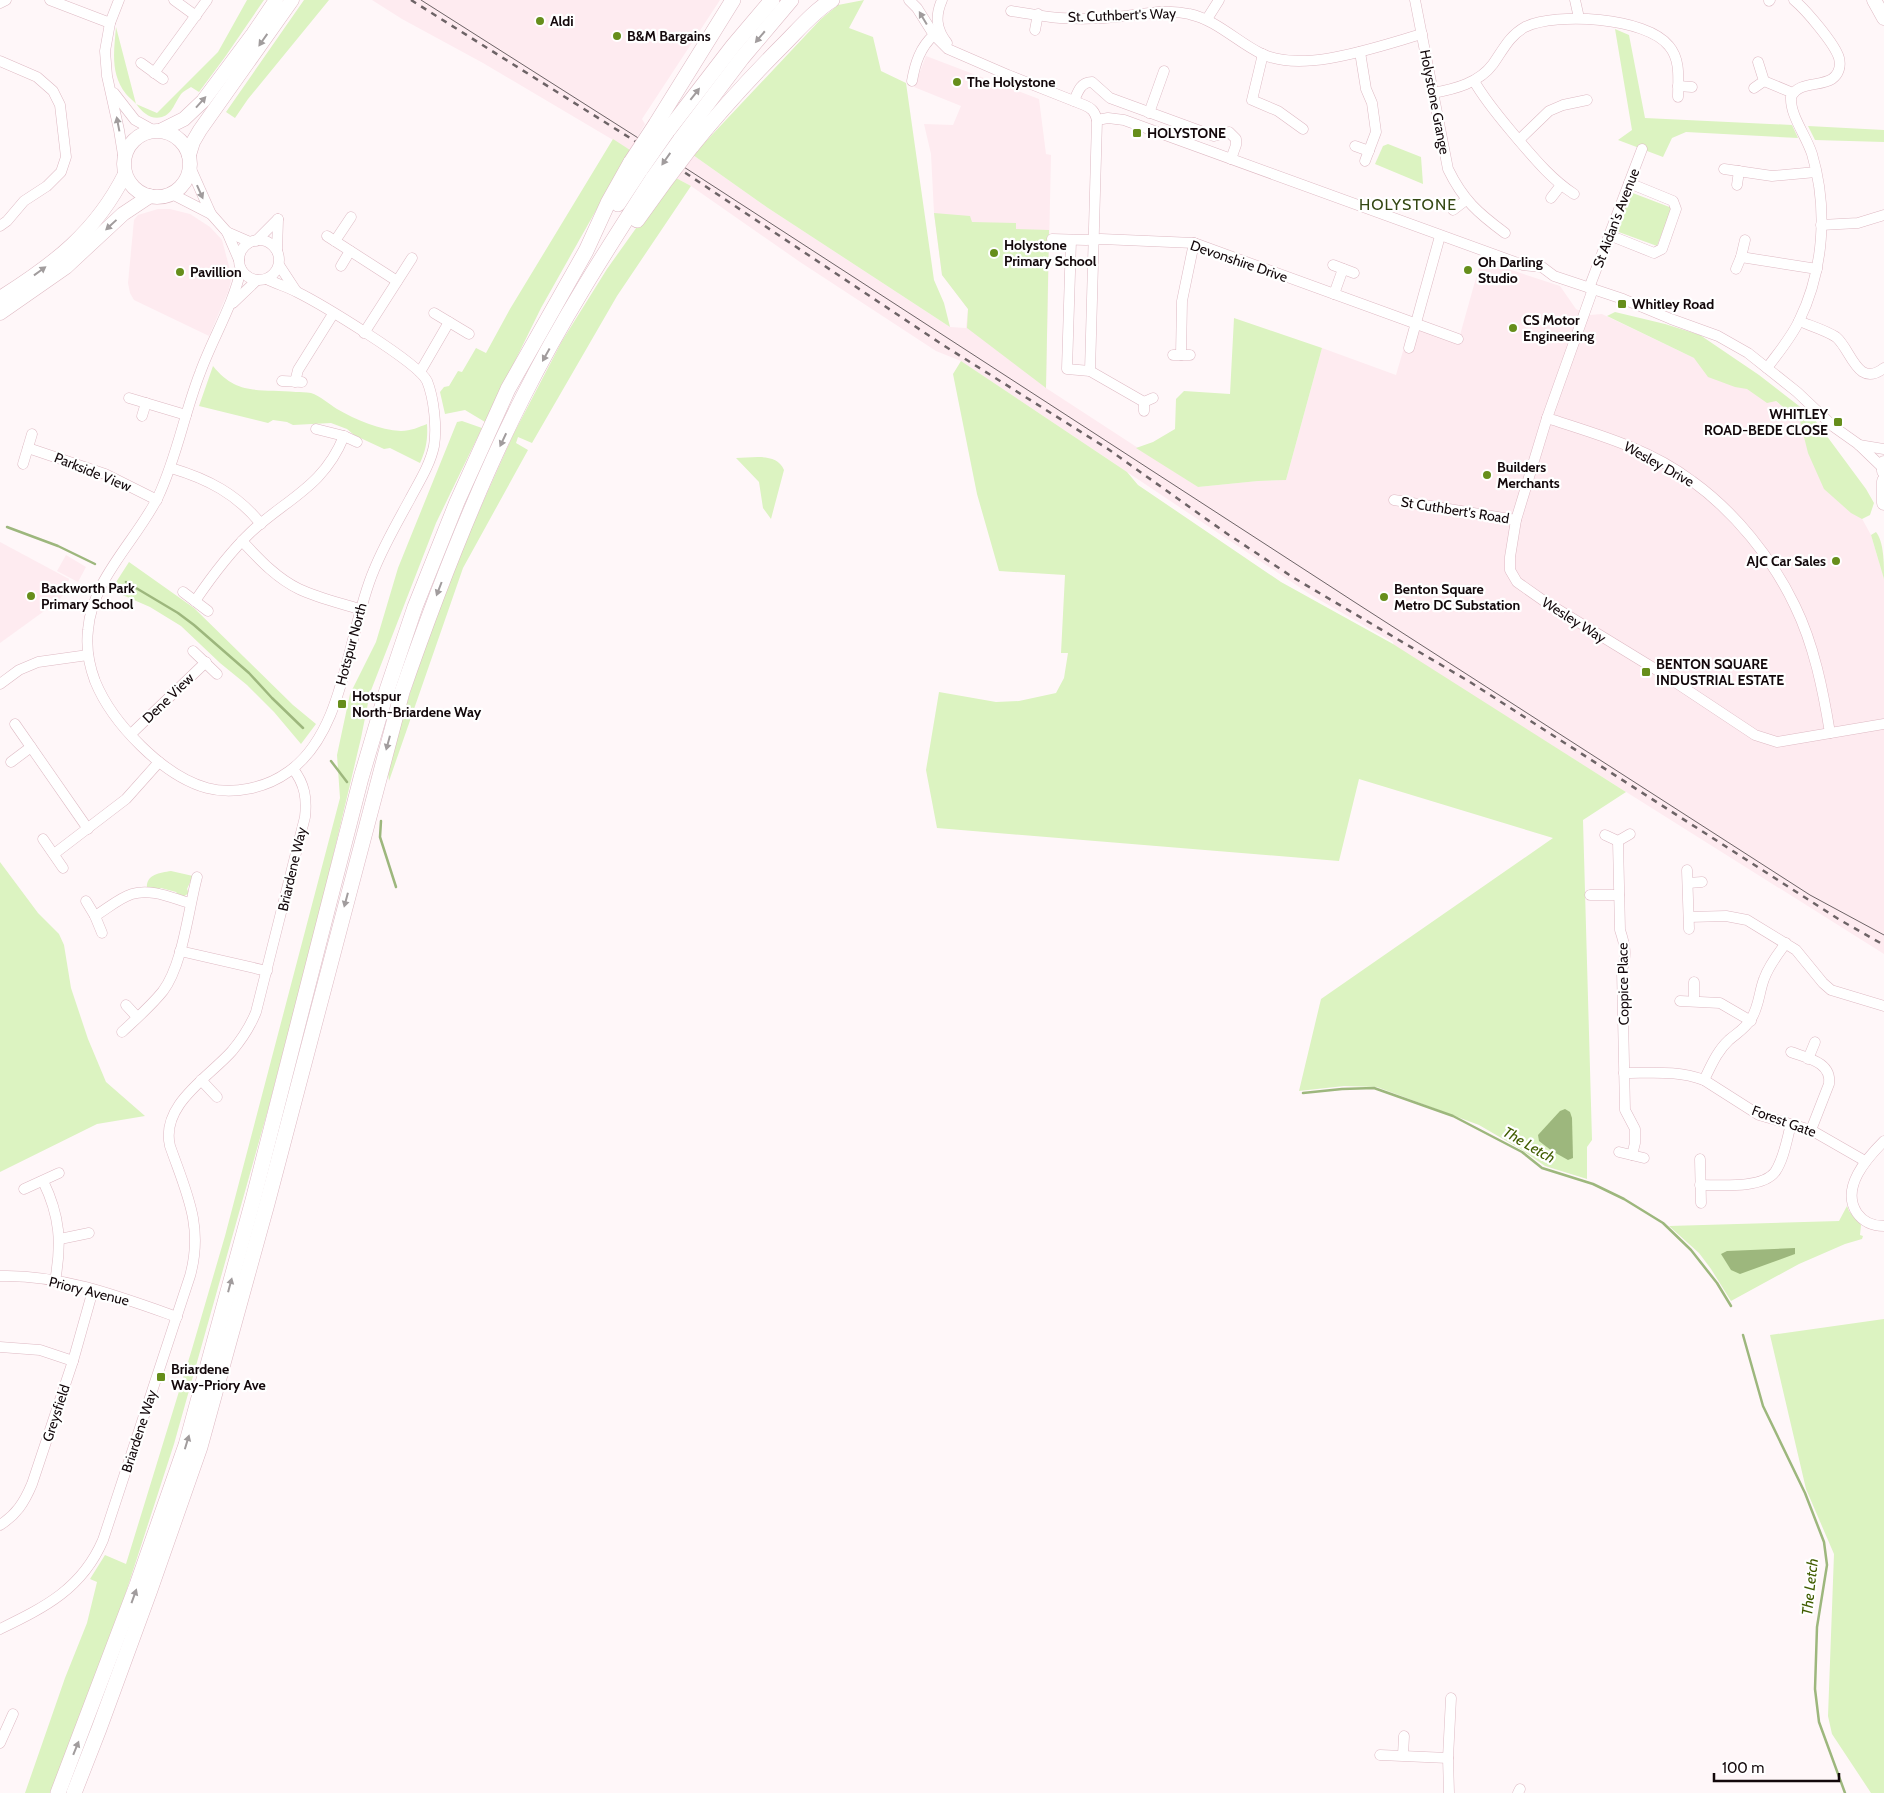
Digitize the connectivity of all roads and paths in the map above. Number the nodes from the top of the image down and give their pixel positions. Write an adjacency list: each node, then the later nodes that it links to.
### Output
1 (6, 0): 19 (street)
2 (50, 0): 26 (street)
3 (119, 0): 26 (street)
4 (174, 0): 22 (street)
5 (207, 0): 22 (street)
6 (276, 0): 52 (main road, one-way to 6)
7 (292, 0): 60 (main road, one-way to 60)
8 (733, 0): 53 (highway)
9 (772, 0): 53 (highway, one-way to 9)
10 (792, 0): 53 (highway, one-way to 53)
11 (832, 0): 53 (highway)
12 (909, 0): 29 (street, one-way to 12)
13 (942, 0): 32 (street)
14 (1219, 0): 25 (street)
15 (1415, 0): 28 (street, Holystone Grange)
16 (1575, 0): 23 (street)
17 (1794, 0): 46 (street)
18 (1874, 0): 24 (main road)
19 (0, 3)
20 (1011, 11): 21 (street, St. Cuthbert's Way)
21 (1038, 14): 25 (street, St. Cuthbert's Way); 27 (street)
22 (196, 16): 37 (street)
23 (1579, 18): 40 (street); 42 (street)
24 (1884, 18)
25 (1207, 19): 31 (street, St. Cuthbert's Way)
26 (110, 23): 43 (street)
27 (1035, 30)
28 (1422, 34): 30 (street, St. Cuthbert's Way); 45 (street, Holystone Grange)
29 (934, 35): 32 (street); 39 (street)
30 (1360, 52): 31 (street, St. Cuthbert's Way); 57 (street)
31 (1263, 54): 51 (street)
32 (964, 56): 48 (street)
33 (0, 61): 79 (street)
34 (1758, 62): 41 (street)
35 (141, 63): 37 (street)
36 (1164, 71): 49 (street)
37 (154, 73): 38 (street)
38 (163, 80)
39 (912, 81)
40 (1474, 81): 45 (street); 54 (street)
41 (1764, 82): 44 (street); 46 (street)
42 (1692, 86)
43 (111, 88): 52 (street); 61 (street, one-way to 43)
44 (1754, 88)
45 (1433, 93): 73 (street, Holystone Grange)
46 (1793, 93): 64 (street)
47 (1587, 100): 54 (street)
48 (1074, 101): 49 (street); 50 (street)
49 (1149, 112): 58 (street)
50 (1097, 120): 58 (street); 85 (street)
51 (1302, 129)
52 (158, 130): 60 (main road); 61 (main road)
53 (673, 136): 65 (highway, bridge); 65 (highway, one-way to 65, bridge)
54 (1519, 140): 67 (street)
55 (1355, 146): 57 (street)
56 (1642, 149): 66 (street, St Aidan's Avenue)
57 (1369, 151): 59 (street)
58 (1231, 159): 83 (street)
59 (1365, 161)
60 (190, 162): 69 (main road); 75 (street, one-way to 75)
61 (124, 167): 71 (main road); 105 (main road, one-way to 61)
62 (1724, 169): 63 (street)
63 (1739, 171): 64 (street); 68 (street)
64 (1816, 172): 78 (street)
65 (647, 174): 232 (highway, one-way to 65); 233 (highway, one-way to 233)
66 (1629, 183): 82 (street, St Aidan's Avenue); 82 (street)
67 (1561, 185): 70 (street); 72 (street)
68 (1737, 185)
69 (172, 194): 71 (main road); 75 (street)
70 (1574, 194)
71 (150, 196): 107 (main road, one-way to 107)
72 (1551, 198)
73 (1466, 200): 74 (street); 81 (street, Holystone Grange)
74 (1453, 210)
75 (211, 214): 80 (street)
76 (1884, 215): 78 (street)
77 (351, 217): 91 (street)
78 (1821, 225): 98 (street)
79 (0, 226)
80 (227, 232): 88 (street); 94 (street)
81 (1505, 233)
82 (1609, 235): 102 (street, St Aidan's Avenue)
83 (1440, 236): 102 (street); 112 (street)
84 (1052, 239): 86 (street, Devonshire Drive)
85 (1095, 239): 86 (street, Devonshire Drive); 89 (street, Devonshire Drive); 120 (street)
86 (1071, 240): 120 (street)
87 (1745, 240): 93 (street)
88 (253, 242): 90 (street); 90 (street); 94 (street)
89 (1194, 243): 104 (street, Devonshire Drive); 117 (street)
90 (277, 251): 95 (street)
91 (350, 251): 96 (street); 101 (street)
92 (412, 258): 101 (street)
93 (1742, 258): 97 (street); 98 (street)
94 (240, 265): 100 (street); 106 (street, Hotspur North)
95 (279, 265): 100 (street); 103 (street)
96 (340, 266)
97 (1736, 269)
98 (1817, 269): 110 (street)
99 (1354, 273): 104 (street)
100 (262, 280): 103 (street); 106 (street, Hotspur North)
101 (397, 281): 113 (street)
102 (1591, 288): 118 (street); 128 (street, Wesley Way)
103 (298, 292): 108 (street, Hotspur North)
104 (1334, 294): 112 (street, Devonshire Drive)
105 (0, 298)
106 (231, 306): 126 (street, Hotspur North)
107 (0, 313)
108 (333, 314): 113 (street, Hotspur North); 122 (street)
109 (434, 314): 111 (street)
110 (1799, 321): 118 (street); 119 (street)
111 (449, 322): 114 (street); 121 (street)
112 (1416, 325): 115 (street, Devonshire Drive); 116 (street)
113 (364, 333): 121 (street, Hotspur North)
114 (469, 334)
115 (1458, 339)
116 (1409, 348)
117 (1181, 355)
118 (1767, 368): 133 (street)
119 (1884, 368)
120 (1090, 371): 125 (street)
121 (420, 372): 149 (street, Hotspur North)
122 (282, 381)
123 (129, 398): 124 (street)
124 (146, 403): 126 (street); 127 (street)
125 (1147, 404)
126 (186, 415): 138 (street, Hotspur North)
127 (142, 416)
128 (1547, 418): 144 (street, Wesley Way); 158 (street, Wesley Drive)
129 (316, 429): 131 (street)
130 (32, 434): 134 (street)
131 (344, 436): 132 (street); 145 (street)
132 (357, 442)
133 (1858, 444): 135 (street); 139 (street)
134 (28, 448): 137 (street); 141 (street, Parkside View)
135 (1884, 449)
136 (1884, 463): 139 (main road)
137 (23, 464)
138 (171, 468): 141 (street, Hotspur North); 145 (street)
139 (1884, 470)
140 (1884, 482): 143 (main road)
141 (157, 500): 152 (street, Hotspur North)
142 (1394, 500): 144 (street, St Cuthbert's Road)
143 (1884, 502)
144 (1516, 520): 158 (street, Wesley Way)
145 (261, 524): 146 (street)
146 (242, 541): 148 (street); 149 (street)
147 (182, 592): 148 (street)
148 (195, 601): 150 (street)
149 (360, 609): 163 (street, Hotspur North)
150 (208, 611)
151 (193, 650): 153 (street, Dene View)
152 (88, 655): 155 (street); 159 (street, Hotspur North)
153 (206, 662): 154 (street, Dene View); 159 (street, Dene View)
154 (217, 674)
155 (0, 684)
156 (15, 724): 160 (street)
157 (1884, 724): 158 (street, Wesley Way)
158 (1830, 733)
159 (131, 734): 162 (street, Hotspur North)
160 (31, 748): 161 (street); 164 (street)
161 (11, 762)
162 (159, 762): 163 (street, Hotspur North); 164 (street)
163 (293, 769): 185 (street, Briardene Way)
164 (88, 829): 169 (street)
165 (1605, 834): 168 (street)
166 (1630, 834): 168 (street)
167 (43, 839): 169 (street)
168 (1618, 841): 176 (street, Coppice Place)
169 (54, 854): 170 (street)
170 (63, 868)
171 (1687, 870): 174 (street)
172 (197, 877): 178 (street)
173 (1702, 882): 174 (street)
174 (1688, 883): 180 (street)
175 (1590, 895): 176 (street)
176 (1619, 895): 197 (street, Coppice Place)
177 (86, 902): 179 (street)
178 (190, 903): 179 (street); 184 (street)
179 (95, 916): 182 (street)
180 (1689, 917): 181 (street); 183 (street)
181 (1689, 929)
182 (102, 933)
183 (1786, 943): 190 (street); 192 (street)
184 (180, 951): 185 (street); 191 (street)
185 (267, 971): 198 (street, Briardene Way)
186 (1694, 982): 188 (street)
187 (1680, 1001): 188 (street)
188 (1694, 1001): 192 (street)
189 (126, 1005): 191 (street)
190 (1884, 1006)
191 (137, 1017): 193 (street)
192 (1751, 1021): 199 (street)
193 (122, 1032)
194 (1815, 1042): 196 (street)
195 (1791, 1052): 196 (street)
196 (1808, 1059): 202 (street)
197 (1624, 1073): 199 (street, Forest Gate); 205 (street, Coppice Place)
198 (201, 1080): 200 (street); 220 (street, Briardene Way)
199 (1704, 1080): 201 (street, Forest Gate)
200 (217, 1097)
201 (1791, 1124): 202 (street, Forest Gate); 211 (street)
202 (1811, 1130): 208 (street, Forest Gate)
203 (1884, 1141): 208 (street)
204 (1619, 1152): 205 (street)
205 (1632, 1155): 206 (street)
206 (1644, 1158)
207 (1700, 1159): 211 (street)
208 (1865, 1161): 214 (street)
209 (59, 1173): 210 (street)
210 (43, 1181): 212 (street); 216 (street)
211 (1700, 1185): 213 (street)
212 (24, 1189)
213 (1701, 1203)
214 (1884, 1226)
215 (89, 1233): 216 (street)
216 (60, 1239): 218 (street)
217 (0, 1276): 218 (street, Priory Avenue)
218 (55, 1281): 219 (street, Priory Avenue)
219 (93, 1290): 220 (street, Priory Avenue); 222 (street, Greysfield)
220 (177, 1317): 224 (street, Briardene Way)
221 (0, 1347): 222 (street)
222 (73, 1361): 223 (street, Greysfield)
223 (0, 1525)
224 (0, 1629)
225 (1451, 1698): 231 (street)
226 (13, 1714): 228 (street)
227 (1404, 1736): 230 (street)
228 (1, 1740)
229 (1380, 1755): 230 (street)
230 (1403, 1755): 231 (street)
231 (1448, 1758): 234 (street)
232 (58, 1793)
233 (74, 1793)
234 (1449, 1793)

